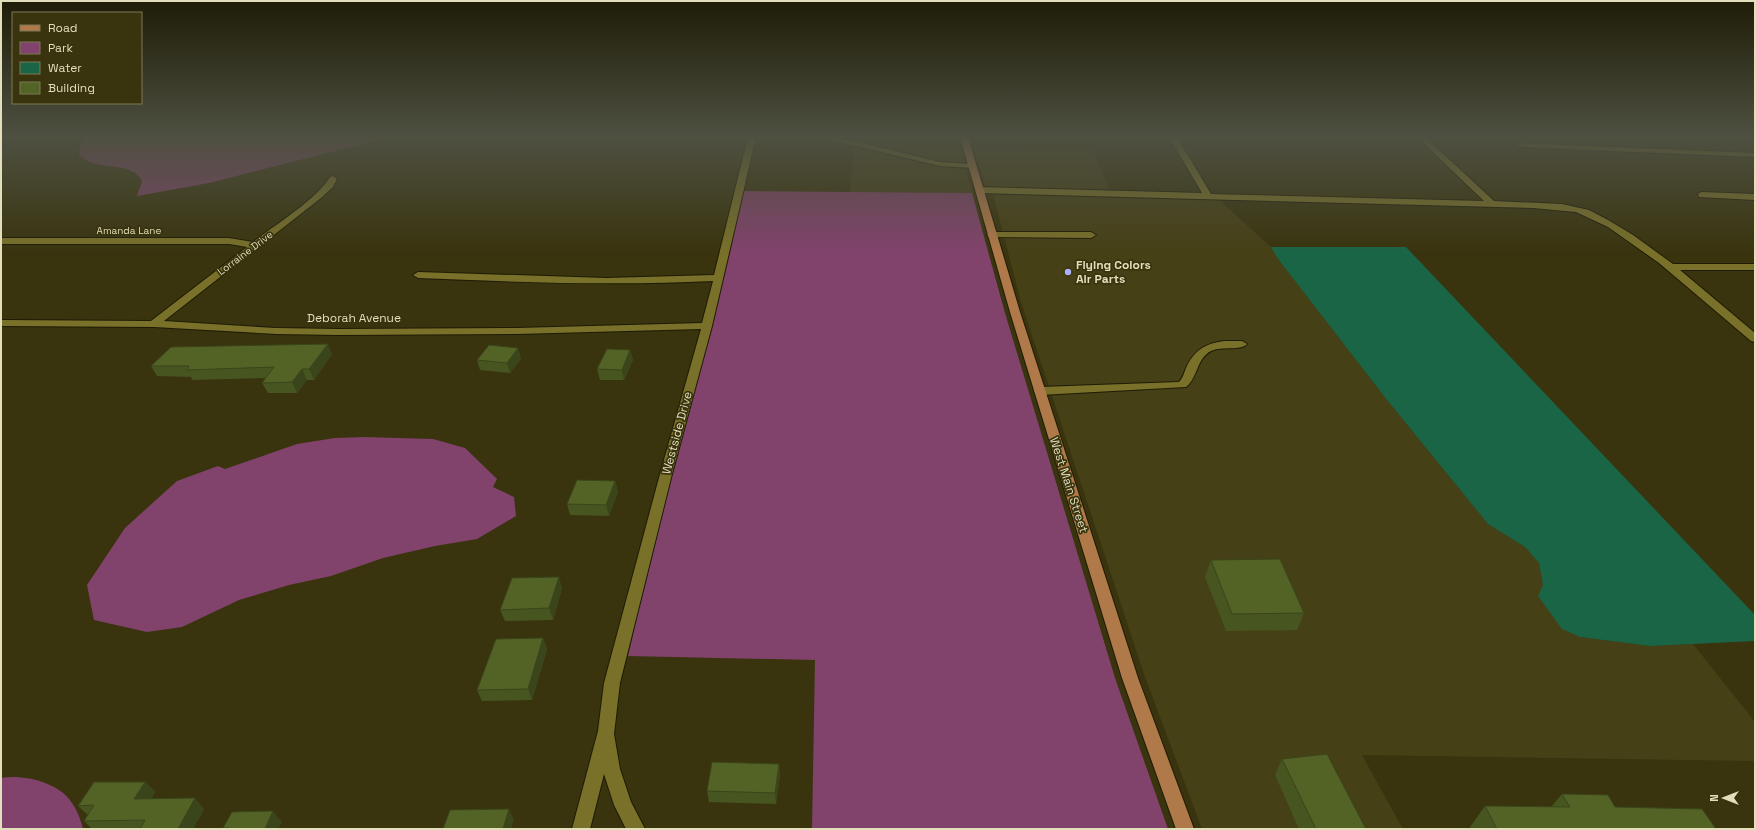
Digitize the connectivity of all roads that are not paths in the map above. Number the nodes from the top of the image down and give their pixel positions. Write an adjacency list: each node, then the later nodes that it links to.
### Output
1 (743, 176): 18 (street, Westside Drive)
2 (975, 176): 6 (main road, West Main Street)
3 (1196, 176): 8 (street)
4 (1462, 176): 10 (street)
5 (333, 179): 14 (street, Lorraine Drive)
6 (979, 190): 8 (street); 11 (main road, West Main Street)
7 (1702, 195): 9 (street)
8 (1208, 196): 10 (street)
9 (1755, 197)
10 (1492, 204): 15 (street)
11 (992, 235): 12 (street); 24 (main road, West Main Street)
12 (1091, 235)
13 (1, 241): 14 (street, Amanda Lane)
14 (256, 245): 20 (street, Lorraine Drive)
15 (1671, 267): 16 (street); 22 (street)
16 (1755, 267)
17 (418, 275): 18 (street)
18 (718, 278): 21 (street, Westside Drive)
19 (1, 322): 20 (street, Deborah Avenue)
20 (154, 324): 21 (street, Deborah Avenue)
21 (707, 326): 25 (street, Westside Drive)
22 (1755, 339)
23 (1242, 344): 24 (street)
24 (1040, 391): 28 (main road, West Main Street)
25 (606, 731): 26 (street, Westside Drive); 27 (street, Westside Drive)
26 (581, 829)
27 (636, 829)
28 (1185, 829)

